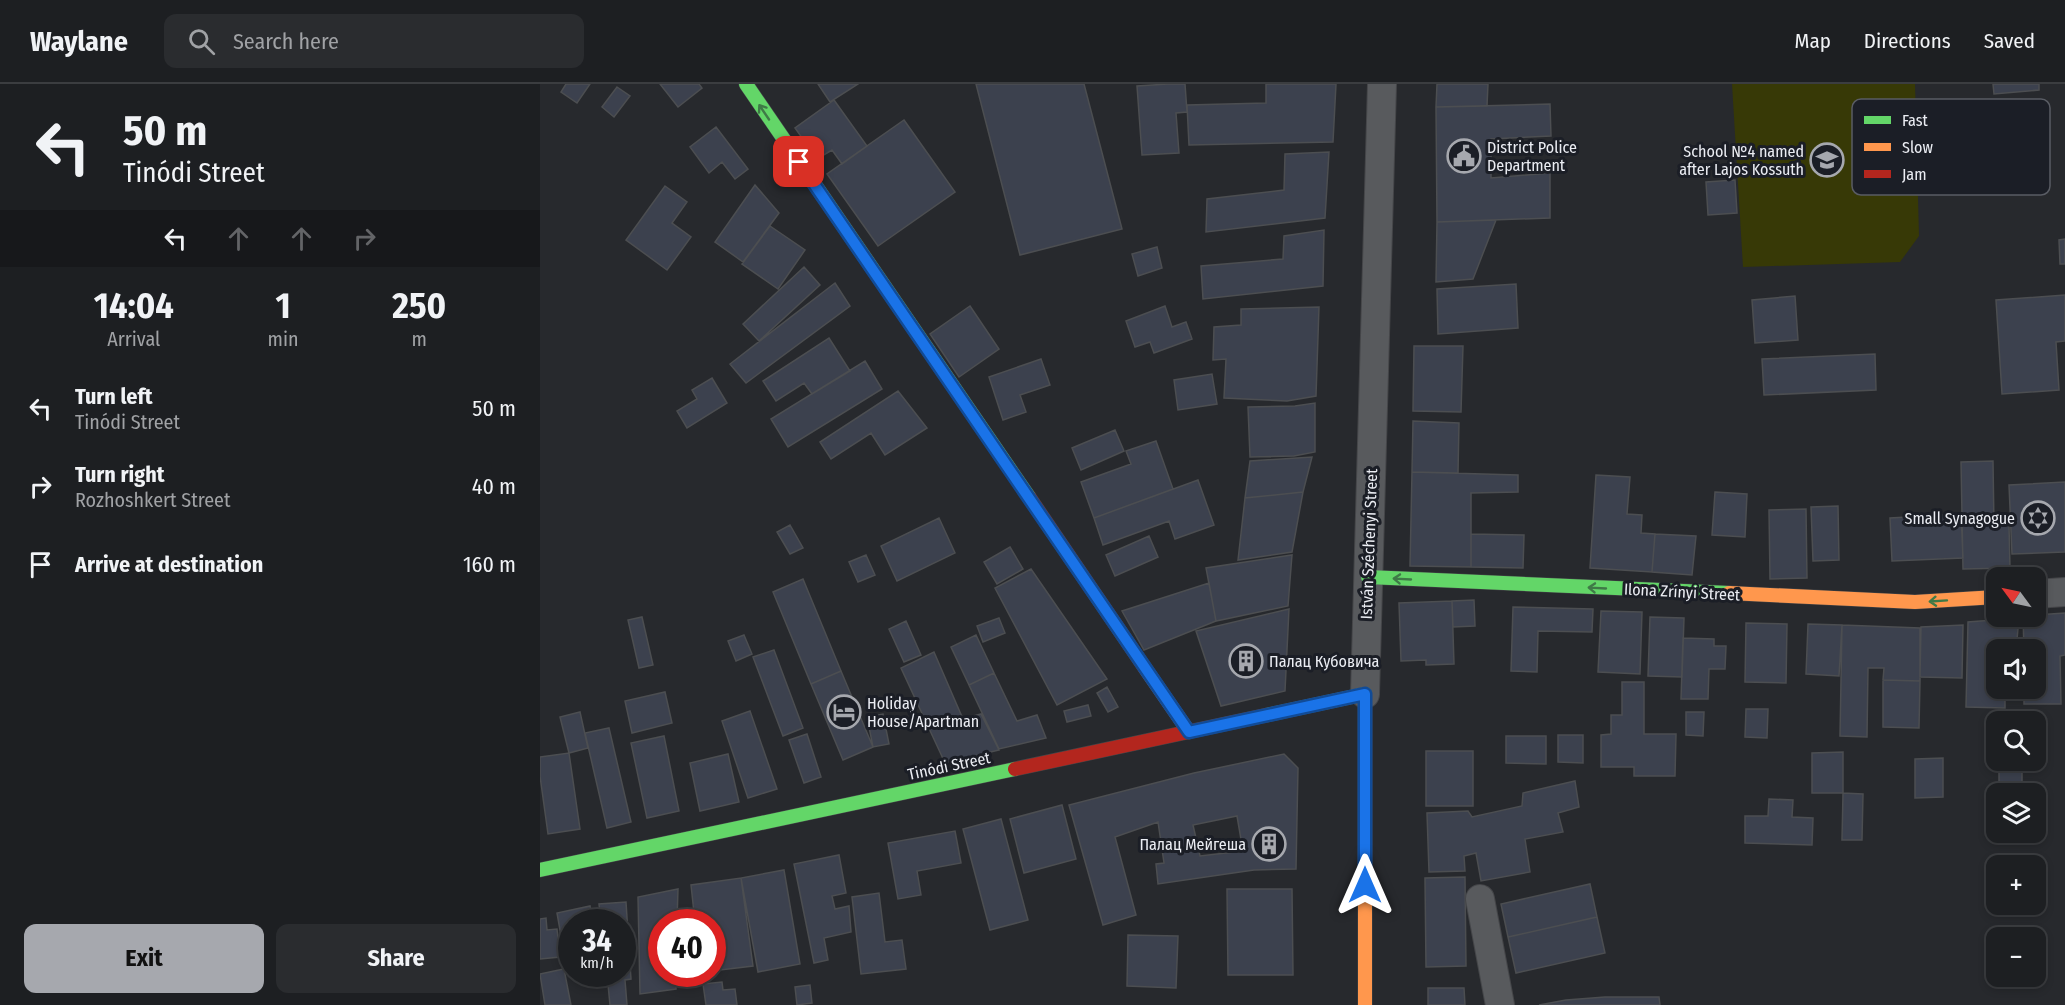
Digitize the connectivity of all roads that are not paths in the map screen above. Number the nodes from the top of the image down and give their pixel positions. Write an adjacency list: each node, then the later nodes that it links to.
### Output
1 (746, 84): 8 (street, one-way to 1)
2 (1382, 84): 3 (street, István Széchenyi Street)
3 (1368, 578): 6 (street, Ilona Zrínyi Street, one-way to 3); 7 (street, István Széchenyi Street)
4 (2065, 592): 5 (street)
5 (2046, 593)
6 (1986, 598)
7 (1365, 694): 8 (street, Tinódi Street); 11 (street, István Széchenyi Street)
8 (1189, 732): 9 (street, Tinódi Street)
9 (540, 870)
10 (1480, 899): 12 (street)
11 (1365, 1005)
12 (1500, 1005)

